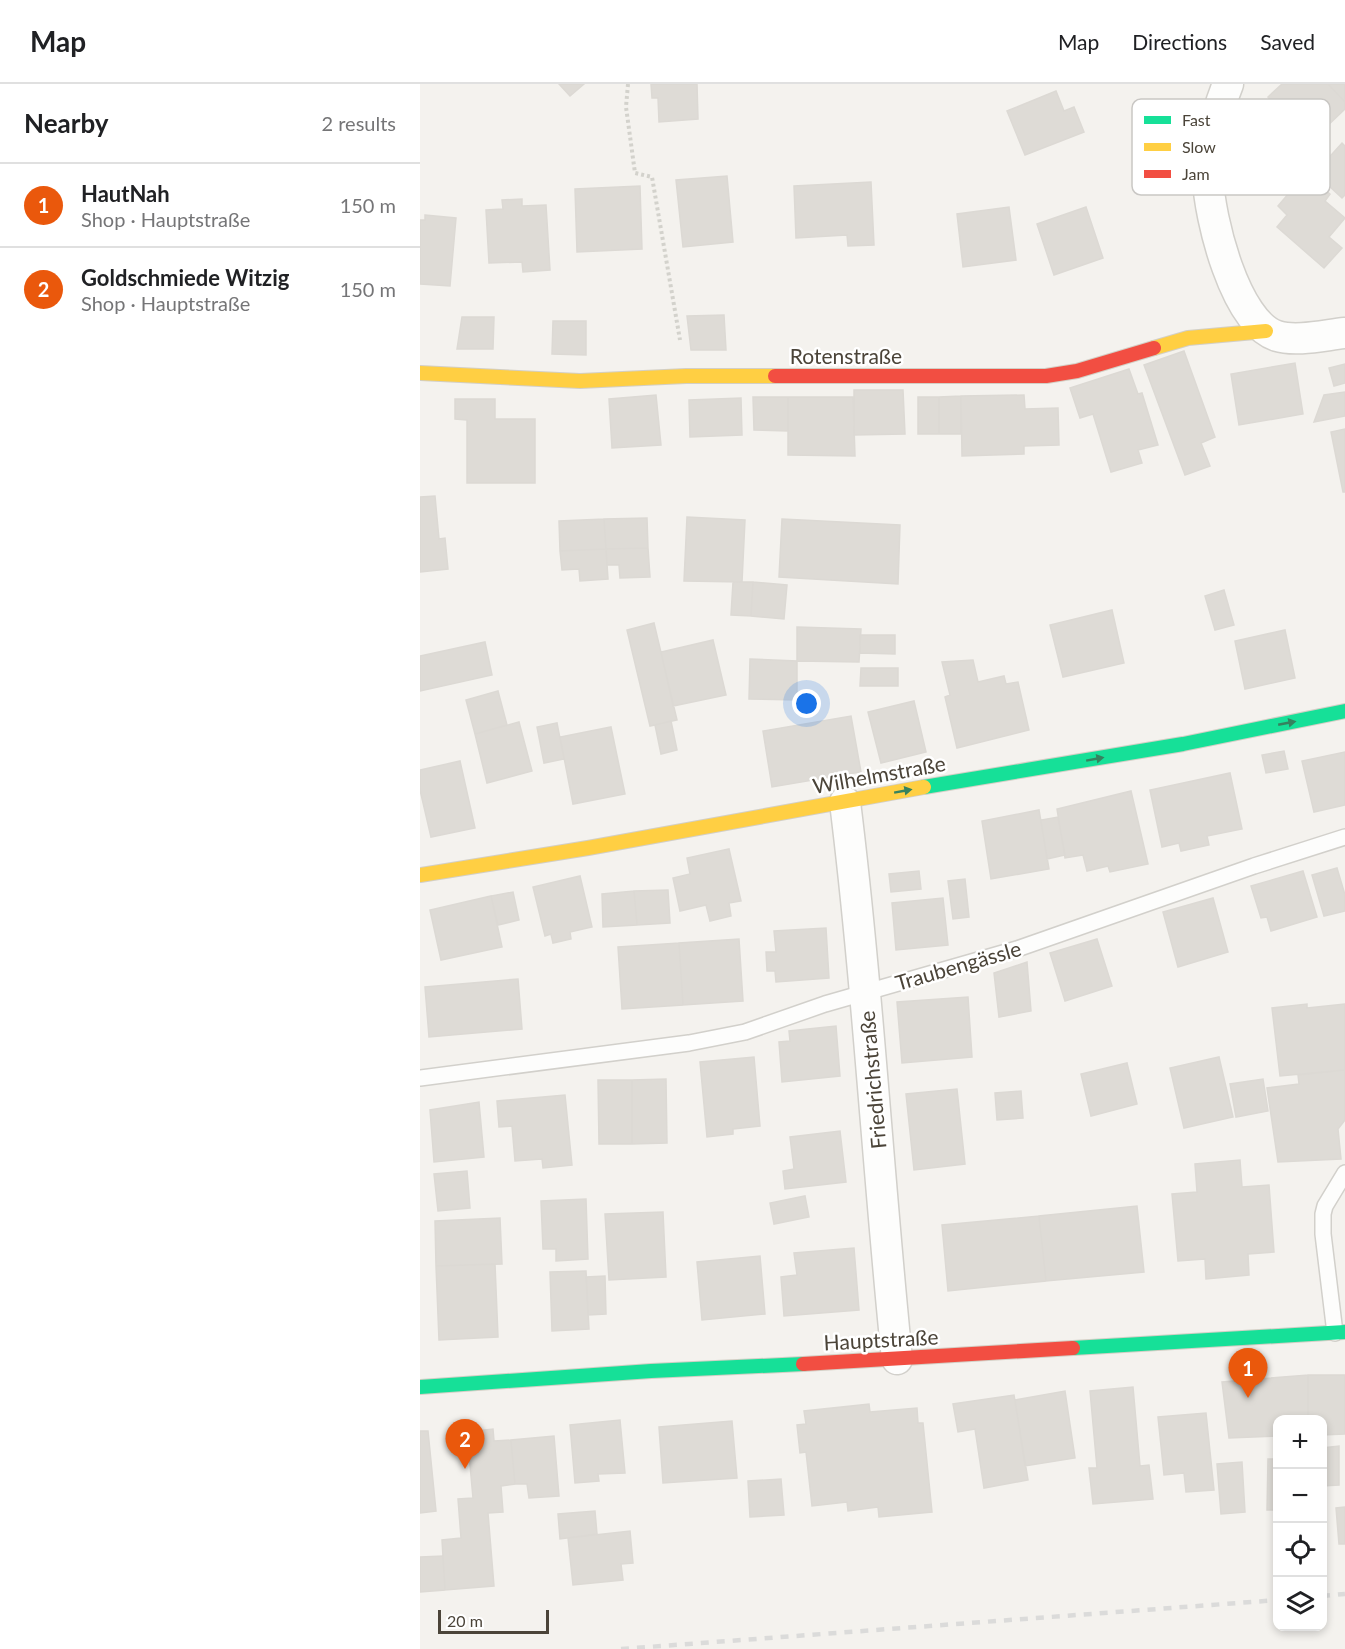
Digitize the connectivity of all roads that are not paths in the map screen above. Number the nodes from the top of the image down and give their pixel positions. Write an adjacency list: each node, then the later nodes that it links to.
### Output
1 (1228, 84): 2 (street)
2 (1222, 99)
3 (1209, 195): 4 (street)
4 (1266, 331): 5 (street); 6 (street, Rotenstraße)
5 (1345, 333)
6 (420, 373)
7 (1345, 711): 8 (street, Wilhelmstraße, one-way to 7)
8 (845, 802): 10 (street, Wilhelmstraße); 11 (street, Friedrichstraße)
9 (1345, 837): 11 (lane, Traubengässle)
10 (420, 875)
11 (865, 992): 12 (lane, Traubengässle); 15 (street, Friedrichstraße)
12 (420, 1078)
13 (1345, 1173): 14 (lane)
14 (1340, 1332): 15 (street, Hauptstraße)
15 (897, 1359): 16 (street, Hauptstraße)
16 (420, 1387)

